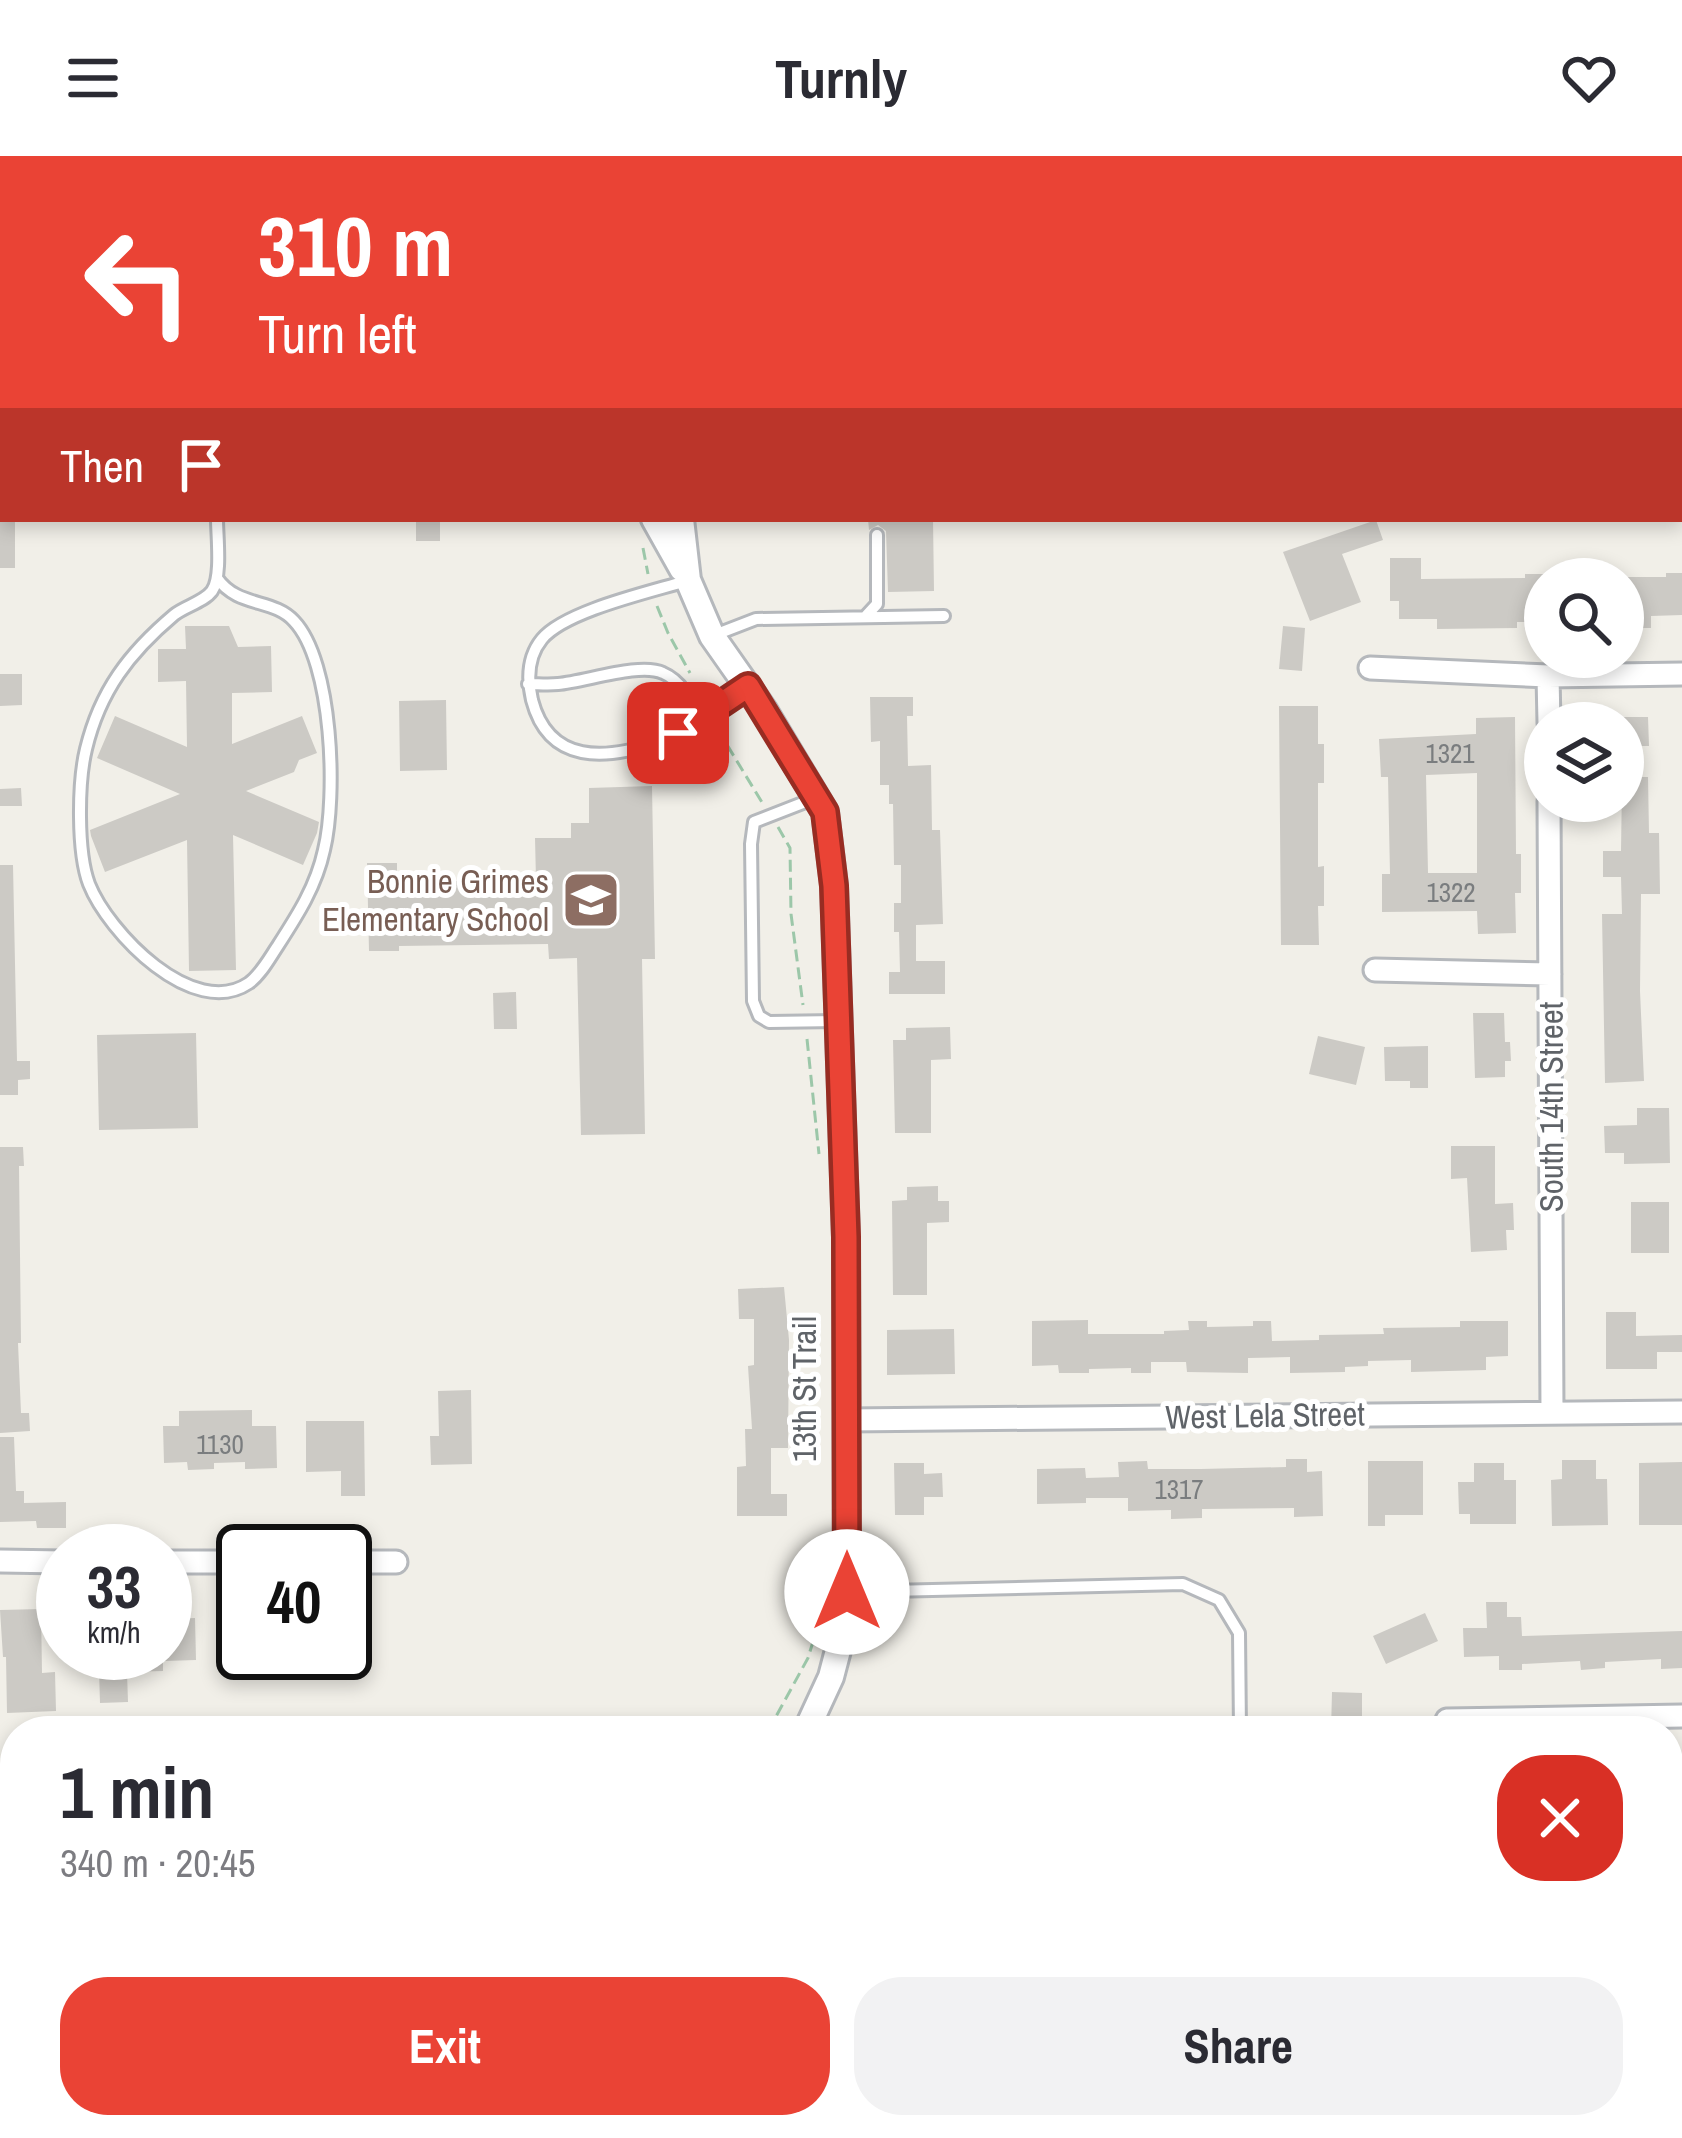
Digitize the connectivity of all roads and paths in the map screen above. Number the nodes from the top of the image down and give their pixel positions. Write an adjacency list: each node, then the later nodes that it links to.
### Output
1 (217, 522): 6 (lane)
2 (682, 522): 7 (street)
3 (646, 528): 5 (path); 7 (street)
4 (877, 536): 10 (lane)
5 (648, 574)
6 (217, 578): 6 (lane)
7 (688, 580): 11 (street); 17 (lane)
8 (657, 606): 16 (path)
9 (944, 616): 10 (lane)
10 (865, 617): 11 (lane)
11 (712, 636): 18 (street)
12 (1370, 668): 14 (street)
13 (1682, 674): 15 (street)
14 (1524, 675)
15 (1644, 675)
16 (695, 683)
17 (528, 684): 19 (lane); 19 (lane)
18 (748, 686): 19 (lane); 21 (street)
19 (699, 718)
20 (714, 723): 22 (path)
21 (817, 798): 28 (street); 28 (lane)
22 (762, 801)
23 (1549, 822): 26 (street, South 14th Street)
24 (779, 829): 27 (path)
25 (1375, 970): 26 (street)
26 (1550, 974): 31 (street, South 14th Street)
27 (804, 1011)
28 (837, 1021): 33 (street)
29 (806, 1034): 30 (path)
30 (821, 1172)
31 (1552, 1412): 32 (street, West Lela Street); 33 (street, West Lela Street)
32 (1682, 1412)
33 (848, 1420): 38 (street)
34 (0, 1562): 35 (street)
35 (36, 1562)
36 (372, 1562): 37 (street)
37 (396, 1562)
38 (847, 1592): 41 (street); 42 (lane)
39 (822, 1614): 40 (path)
40 (776, 1716)
41 (813, 1716)
42 (1240, 1716)

